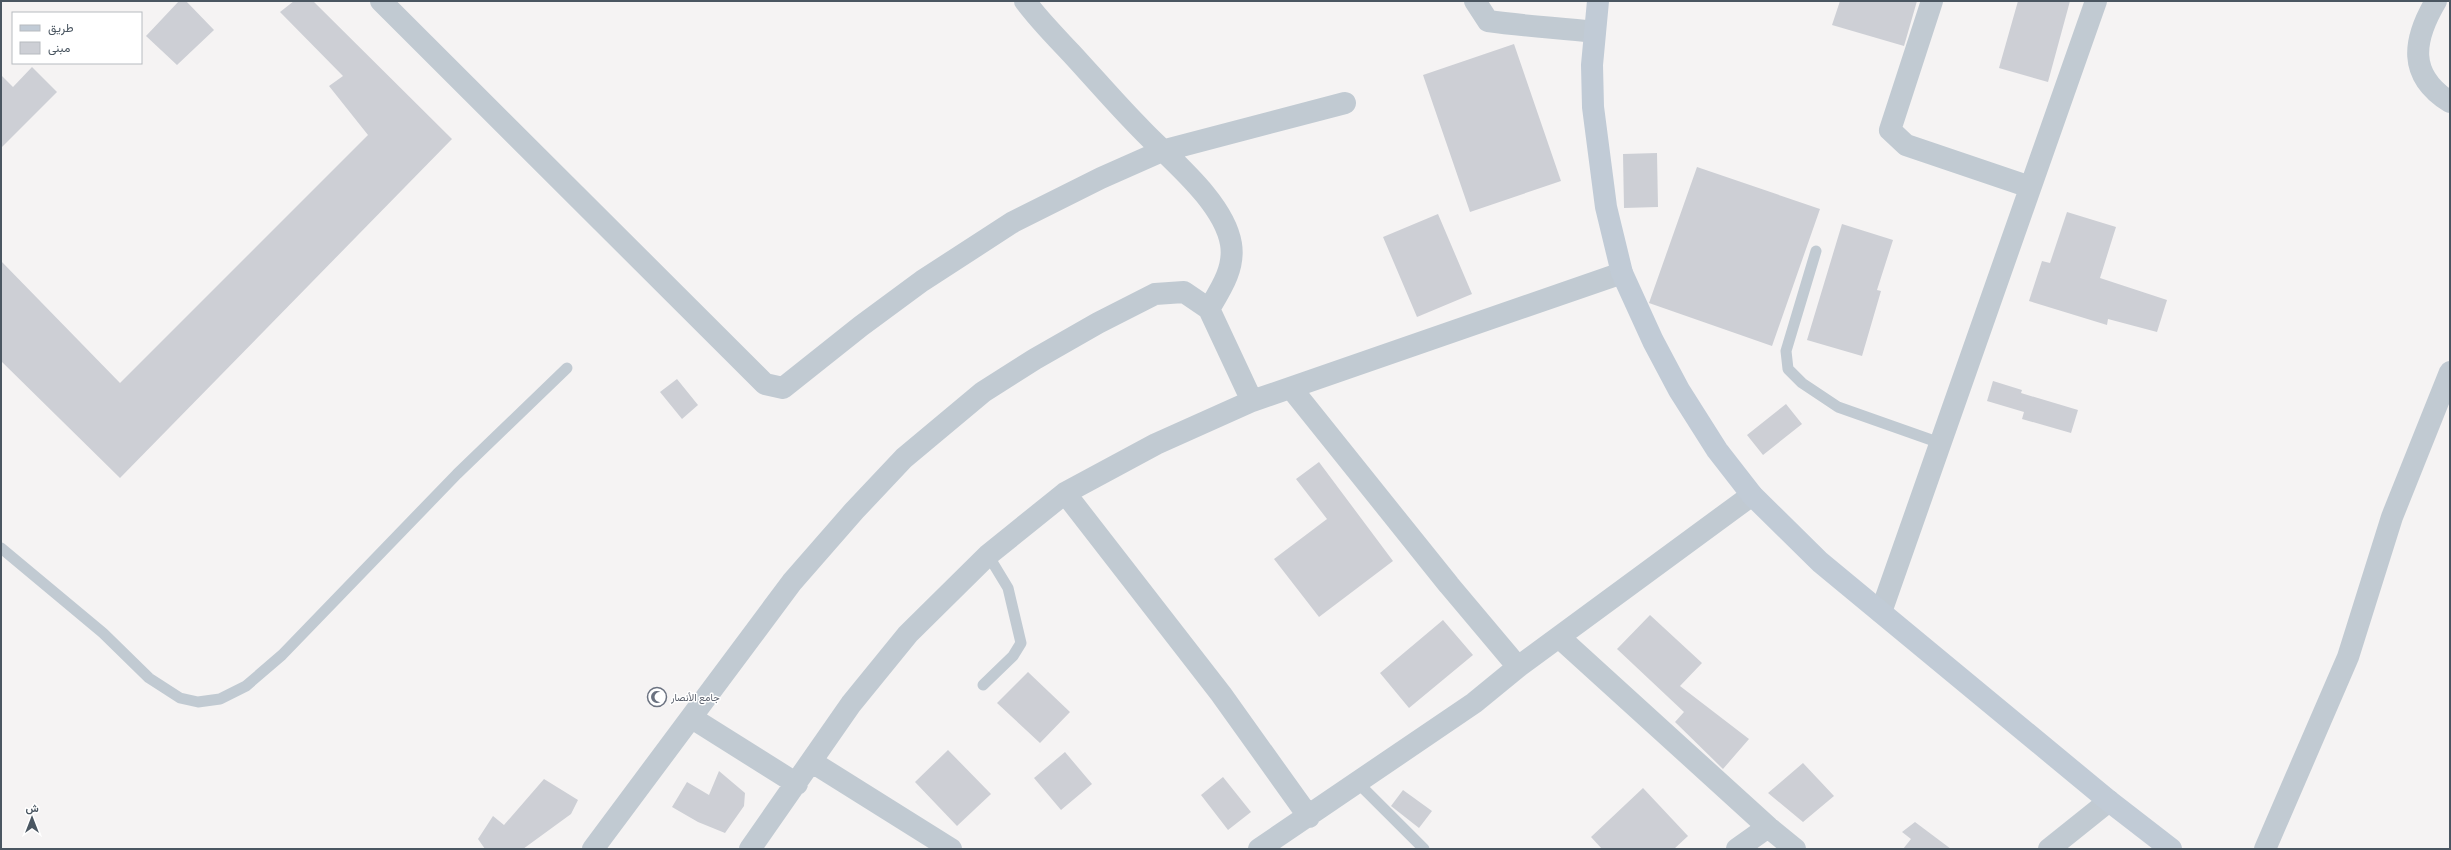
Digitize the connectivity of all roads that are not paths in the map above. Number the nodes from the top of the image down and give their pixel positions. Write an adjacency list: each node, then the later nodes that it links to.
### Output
1 (381, 1): 11 (street)
2 (1025, 1): 11 (street)
3 (1475, 1): 8 (street)
4 (1598, 1): 8 (street)
5 (1932, 1): 12 (street)
6 (2096, 1): 12 (street)
7 (2436, 1): 9 (street)
8 (1594, 32): 14 (street)
9 (2450, 102)
10 (1345, 103): 11 (street)
11 (1162, 151): 15 (street)
12 (2030, 187): 20 (street)
13 (1816, 251): 20 (lane)
14 (1622, 273): 18 (street); 22 (street)
15 (1209, 309): 19 (street); 29 (street)
16 (567, 368): 23 (lane)
17 (2450, 372): 45 (street)
18 (1291, 388): 19 (street); 27 (street)
19 (1252, 401): 21 (street)
20 (1940, 443): 25 (street)
21 (1065, 493): 24 (street); 34 (street)
22 (1752, 495): 25 (street); 26 (street)
23 (1, 548)
24 (988, 555): 28 (lane); 30 (street)
25 (1881, 612): 33 (street)
26 (1560, 638): 27 (street); 35 (street)
27 (1518, 667): 31 (street)
28 (983, 685)
29 (692, 718): 32 (street); 36 (street)
30 (812, 762): 32 (street); 38 (street)
31 (1358, 783): 34 (street); 40 (lane)
32 (797, 784): 37 (street)
33 (2109, 801): 43 (street); 44 (street)
34 (1309, 817): 39 (street)
35 (1768, 827): 41 (street); 42 (street)
36 (593, 849)
37 (750, 849)
38 (951, 849)
39 (1259, 849)
40 (1424, 849)
41 (1737, 849)
42 (1795, 849)
43 (2049, 849)
44 (2171, 849)
45 (2265, 849)

